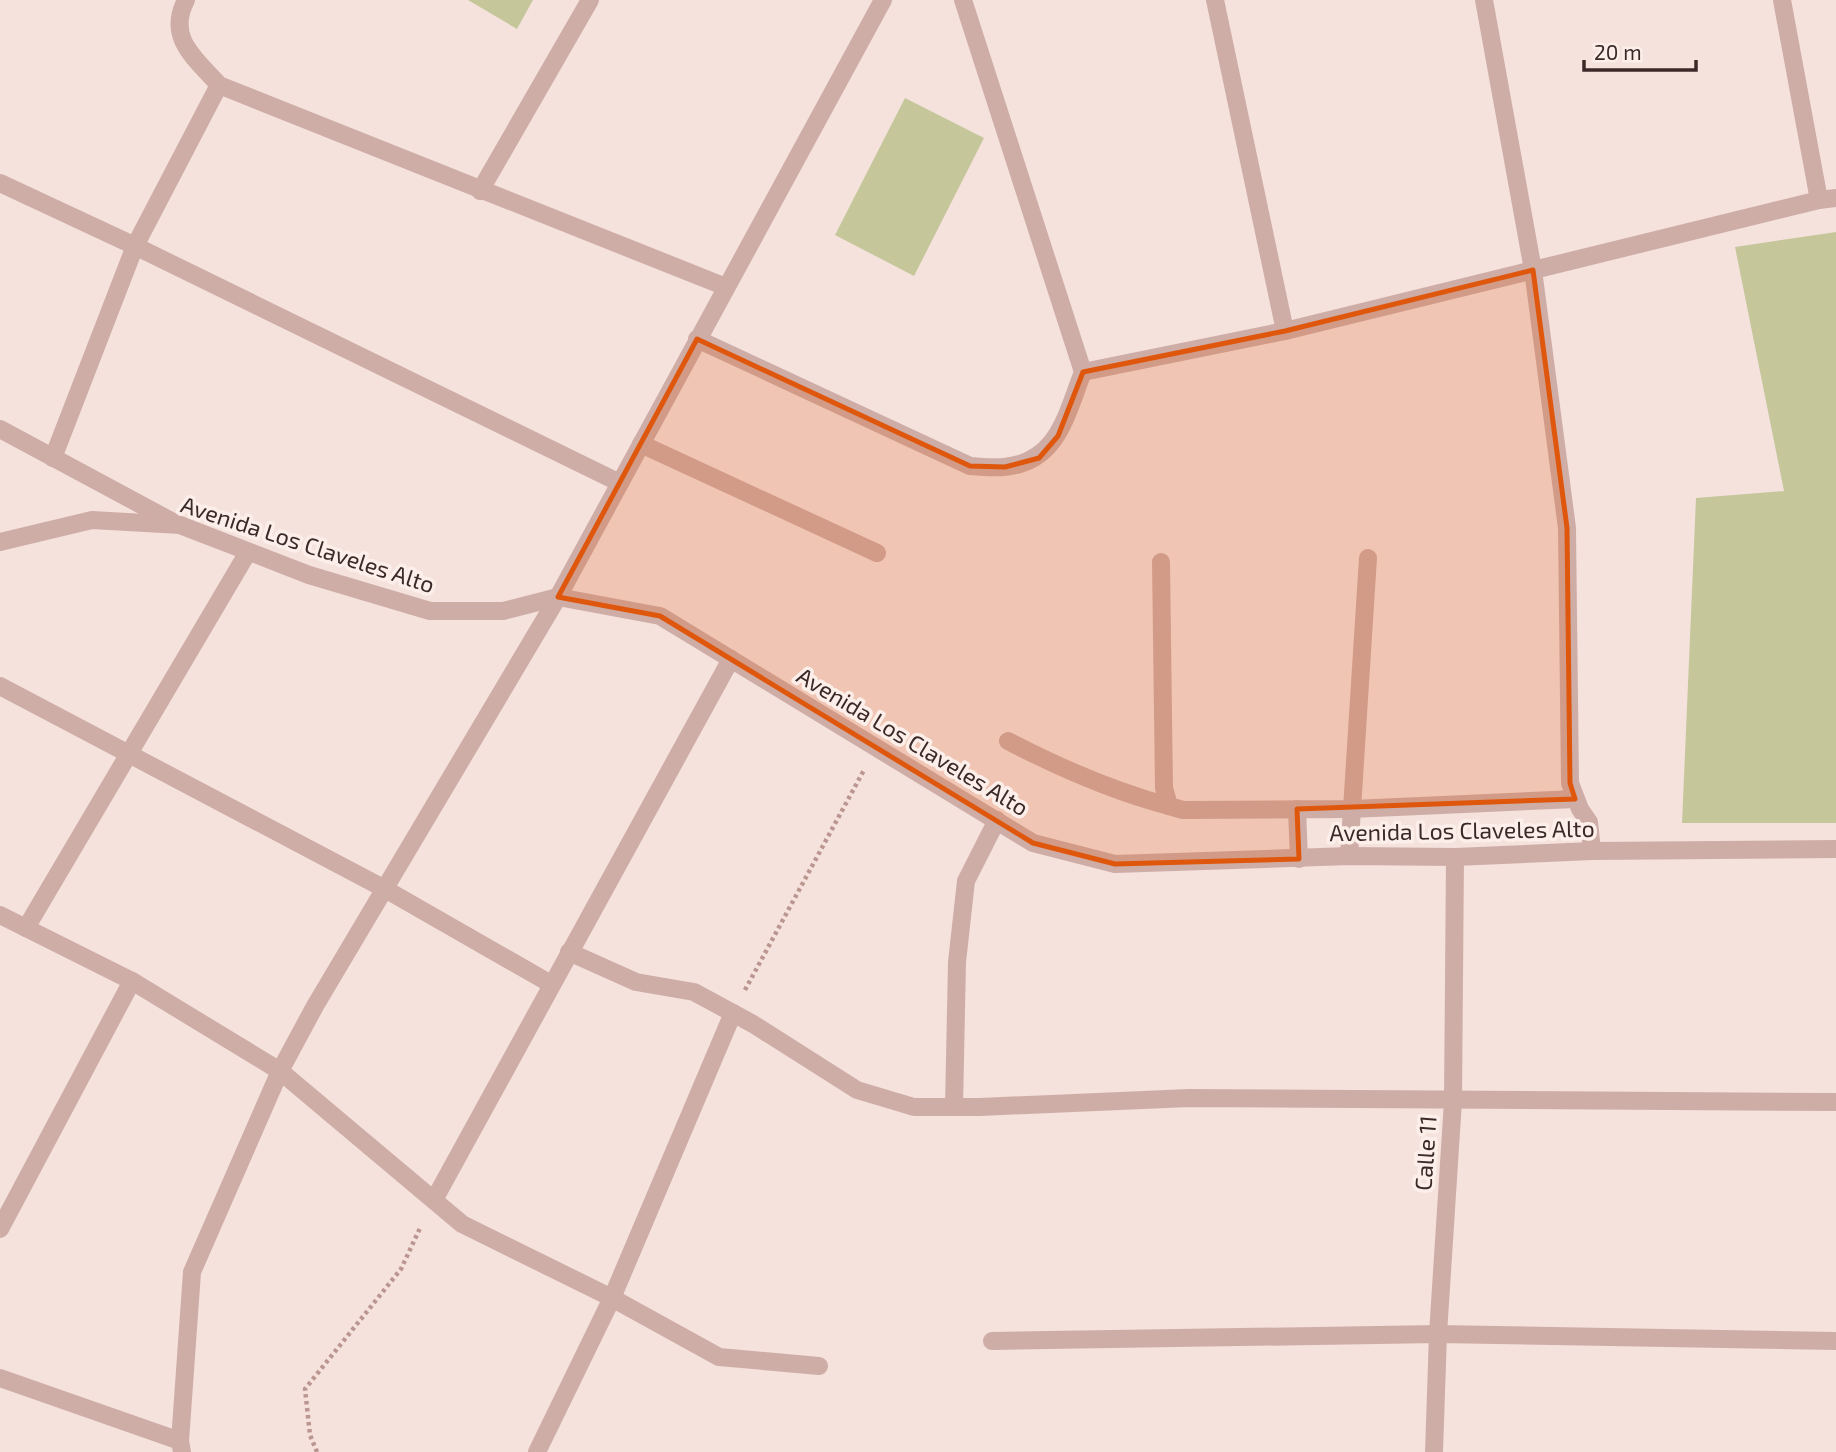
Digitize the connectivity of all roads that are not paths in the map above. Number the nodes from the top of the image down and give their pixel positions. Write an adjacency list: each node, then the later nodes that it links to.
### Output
1 (186, 0): 8 (street)
2 (590, 0): 10 (street)
3 (883, 0): 14 (street)
4 (964, 0): 17 (street)
5 (1215, 0): 15 (street)
6 (1484, 0): 13 (street)
7 (1782, 0): 11 (street)
8 (219, 85): 10 (street); 12 (street)
9 (0, 183): 12 (street)
10 (480, 191): 14 (street)
11 (1827, 199): 13 (street)
12 (135, 246): 20 (street); 21 (street)
13 (1533, 270): 15 (street); 33 (street)
14 (726, 287): 16 (street)
15 (1285, 331): 17 (street)
16 (697, 339): 17 (street); 19 (street)
17 (1083, 372)
18 (0, 429): 20 (street)
19 (641, 444): 21 (street); 25 (street)
20 (53, 457): 22 (street)
21 (620, 483): 28 (street)
22 (180, 525): 23 (street, Avenida Los Claveles Alto); 24 (street, Avenida Los Claveles Alto)
23 (0, 542)
24 (248, 552): 28 (street, Avenida Los Claveles Alto); 32 (street)
25 (877, 553)
26 (1368, 558): 36 (street)
27 (1161, 562): 34 (street)
28 (558, 597): 29 (street, Avenida Los Claveles Alto); 43 (street)
29 (731, 659): 37 (street, Avenida Los Claveles Alto); 46 (street)
30 (0, 686): 32 (street)
31 (1008, 741): 34 (street)
32 (129, 754): 43 (street); 45 (street)
33 (1575, 799): 36 (street); 39 (street)
34 (1168, 806): 35 (street)
35 (1297, 809): 36 (street); 42 (street)
36 (1352, 809): 40 (street)
37 (997, 820): 42 (street, Avenida Los Claveles Alto); 53 (street)
38 (1836, 849): 39 (street, Avenida Los Claveles Alto)
39 (1592, 851): 41 (street, Avenida Los Claveles Alto)
40 (1349, 856): 41 (street, Avenida Los Claveles Alto); 42 (street, Avenida Los Claveles Alto)
41 (1455, 857): 51 (street, Calle 11)
42 (1300, 859)
43 (385, 889): 48 (street); 50 (street)
44 (0, 915): 45 (street)
45 (26, 928): 47 (street)
46 (569, 952): 48 (street); 49 (street)
47 (132, 981): 50 (street); 55 (street)
48 (551, 984): 54 (street)
49 (733, 1013): 53 (street); 56 (street)
50 (280, 1071): 54 (street); 62 (street)
51 (1453, 1101): 52 (street); 53 (street); 57 (street, Calle 11)
52 (1836, 1102)
53 (954, 1107)
54 (434, 1200): 56 (street)
55 (0, 1229)
56 (612, 1298): 60 (street); 63 (street)
57 (1438, 1334): 58 (street); 59 (street); 64 (street, Calle 11)
58 (992, 1341)
59 (1836, 1341)
60 (819, 1366)
61 (0, 1378): 62 (street)
62 (181, 1446)
63 (537, 1452)
64 (1434, 1452)

